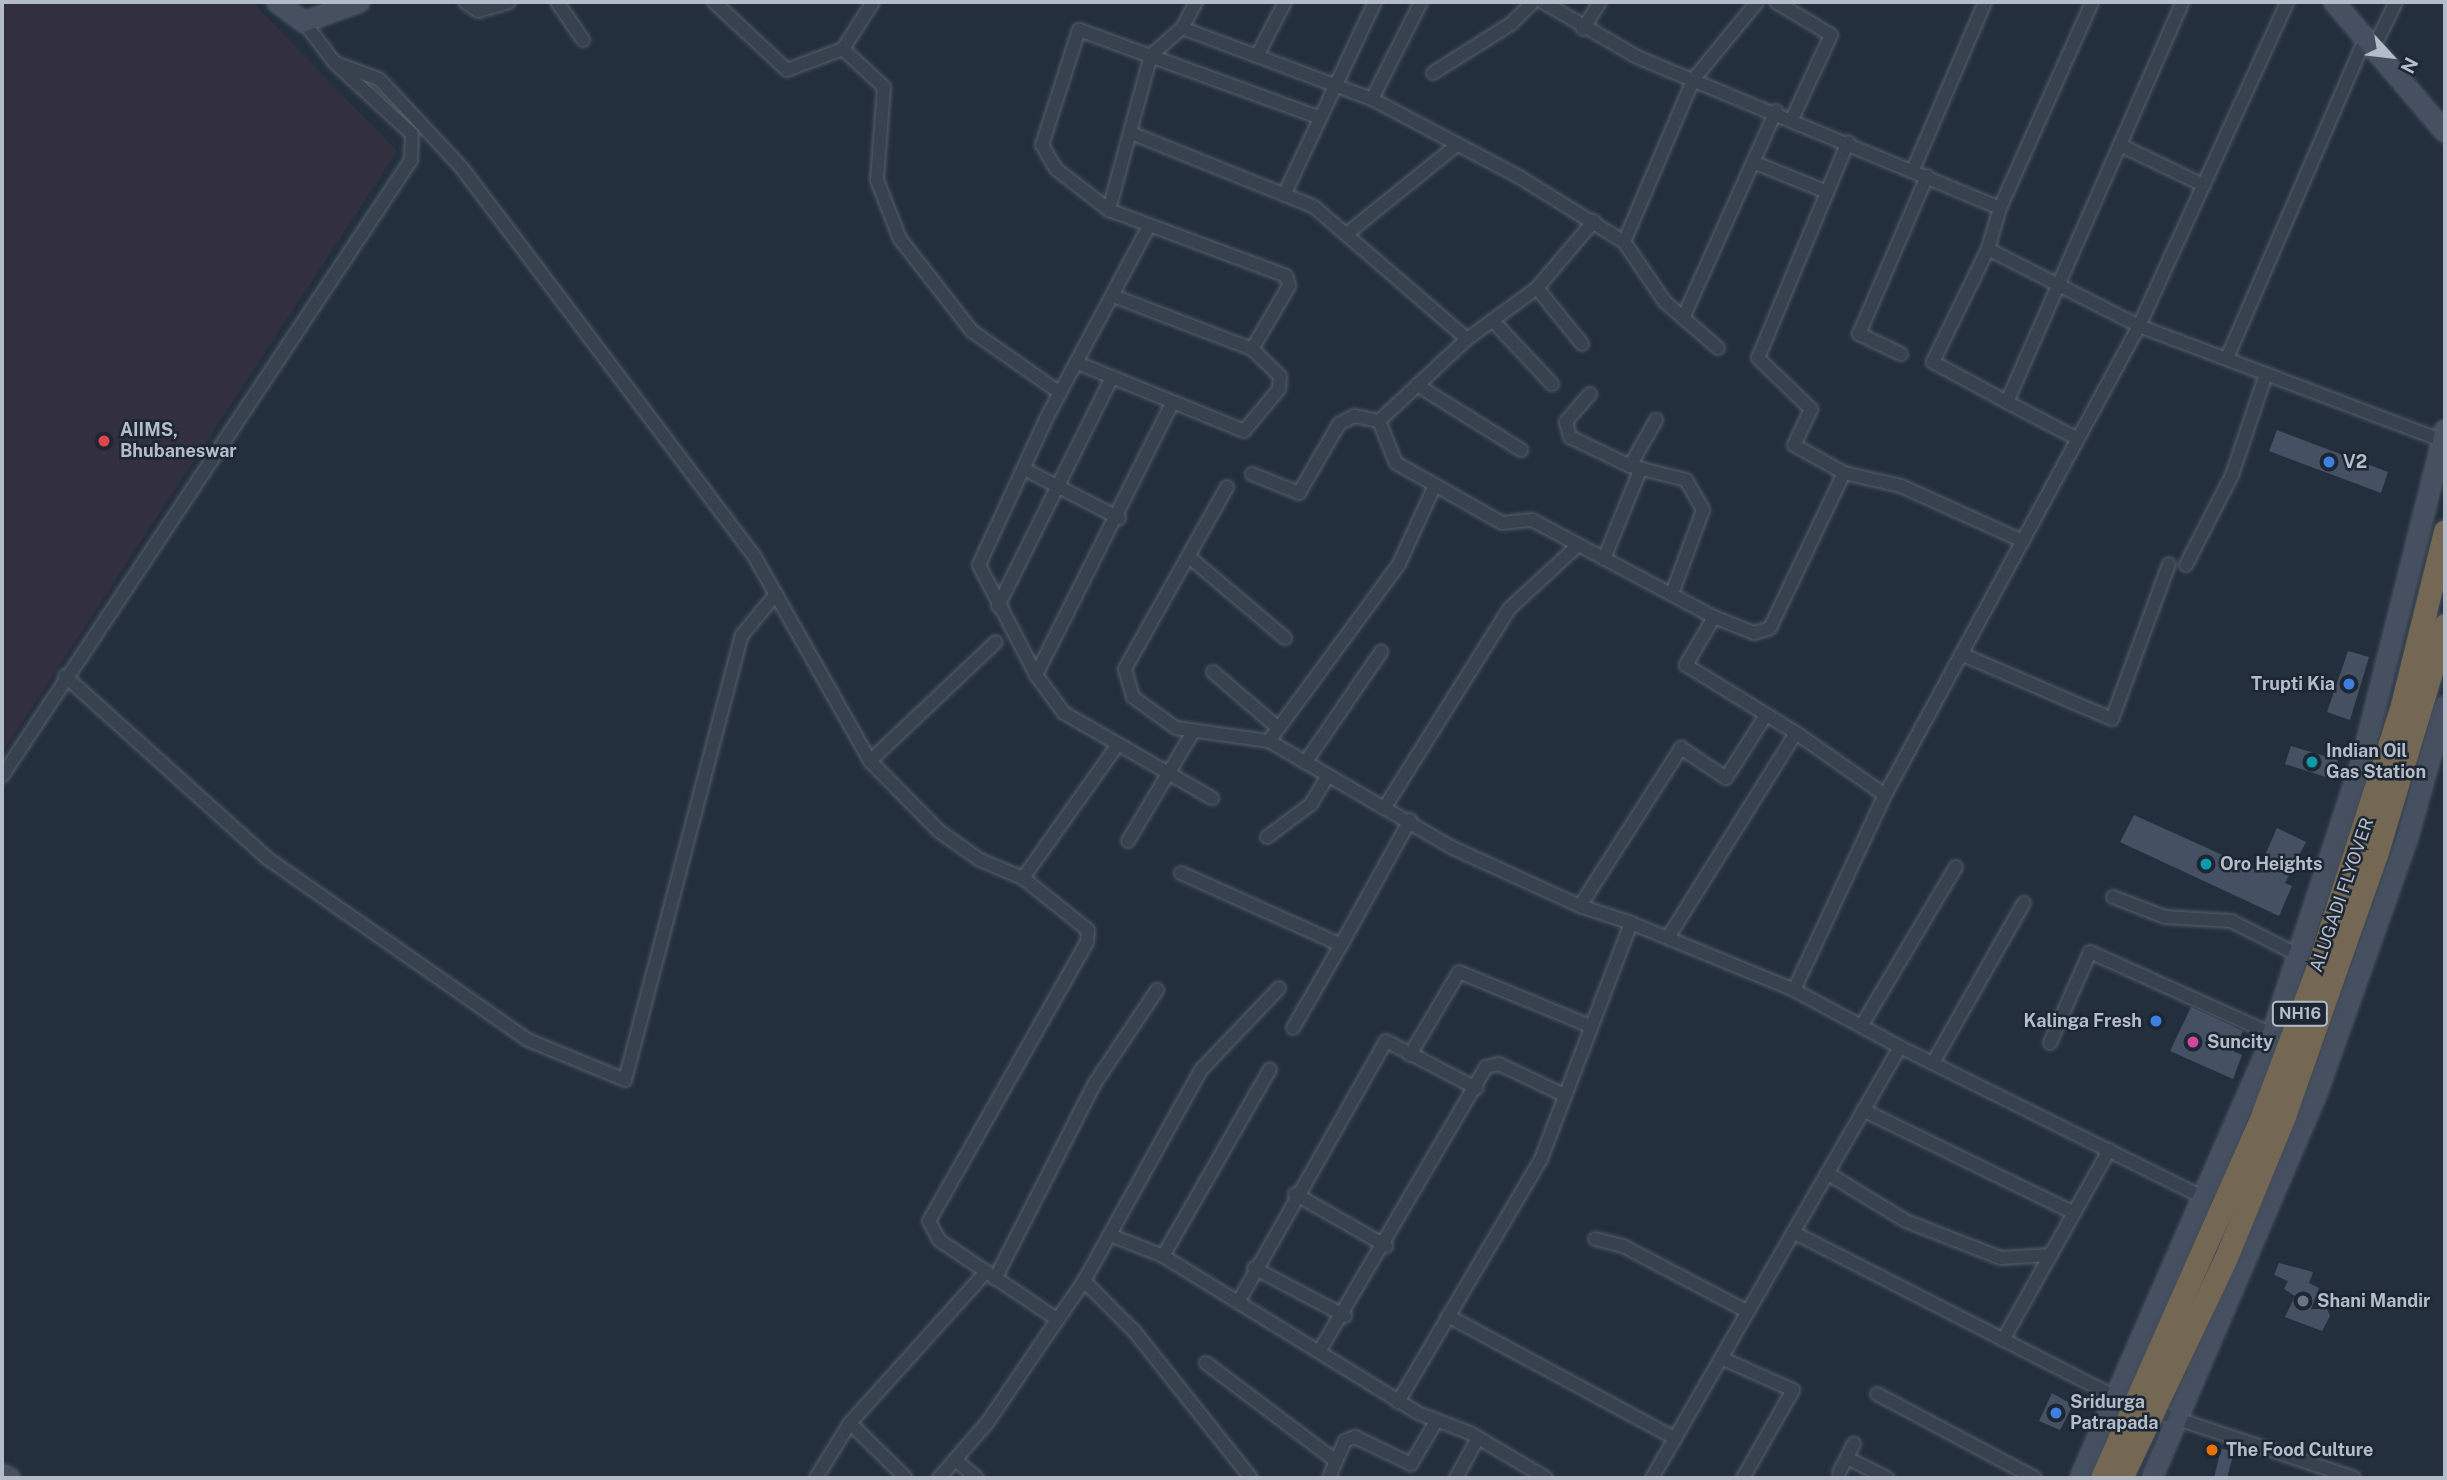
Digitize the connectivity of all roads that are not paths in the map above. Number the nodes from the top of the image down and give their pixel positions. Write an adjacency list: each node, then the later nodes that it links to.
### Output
1 (277, 2): 23 (street)
2 (360, 2): 23 (street)
3 (465, 2): 4 (street)
4 (509, 2)
5 (557, 2): 26 (street)
6 (714, 2): 28 (street)
7 (873, 2): 28 (street)
8 (1196, 2): 24 (street)
9 (1285, 2): 30 (street)
10 (1375, 2): 34 (street)
11 (1421, 2): 35 (street)
12 (1534, 2): 32 (street)
13 (1543, 2): 25 (street)
14 (1600, 2): 25 (street)
15 (1757, 2): 33 (street)
16 (1776, 2): 38 (street)
17 (1986, 2): 45 (street)
18 (2092, 2): 50 (street)
19 (2183, 2): 43 (street)
20 (2287, 2): 47 (street)
21 (2334, 2): 27 (street)
22 (2396, 2): 27 (street)
23 (304, 23): 31 (street)
24 (1182, 28): 29 (street); 30 (street)
25 (1583, 29): 33 (street)
26 (583, 40)
27 (2370, 42): 39 (street); 68 (street)
28 (843, 49): 74 (street)
29 (1151, 55): 37 (street); 40 (street); 51 (street)
30 (1257, 56): 34 (street)
31 (335, 63): 98 (street); 109 (street)
32 (1433, 73)
33 (1693, 80): 36 (street); 55 (street)
34 (1332, 85): 35 (street); 37 (street)
35 (1372, 99): 42 (street)
36 (1776, 111): 38 (street); 44 (street)
37 (1318, 117): 49 (street)
38 (1793, 117): 41 (street)
39 (2445, 132)
40 (1131, 133): 49 (street); 51 (street)
41 (1848, 142): 45 (street); 48 (street)
42 (1457, 145): 52 (street); 54 (street)
43 (2120, 145): 47 (street); 57 (street)
44 (1753, 162): 48 (street); 60 (street)
45 (1913, 170): 46 (street)
46 (1927, 176): 50 (street); 67 (street)
47 (2203, 185): 62 (street)
48 (1827, 192): 85 (street)
49 (1285, 193): 54 (street)
50 (2000, 208): 56 (street)
51 (1109, 211): 53 (street)
52 (1594, 221): 55 (street); 58 (street)
53 (1149, 226): 59 (street); 66 (street)
54 (1349, 232): 63 (street)
55 (1623, 242): 60 (street)
56 (1988, 249): 57 (street); 76 (street)
57 (2056, 284): 62 (street); 76 (street)
58 (1537, 288): 61 (street); 64 (street)
59 (1116, 297): 66 (street); 69 (street)
60 (1683, 318): 65 (street)
61 (1494, 322): 63 (street); 72 (street)
62 (2139, 326): 68 (street); 81 (street)
63 (1466, 340): 73 (street)
64 (1582, 344)
65 (1718, 348)
66 (1252, 349): 77 (street)
67 (1901, 354)
68 (2227, 358): 70 (street)
69 (1080, 364): 71 (street); 74 (street)
70 (2266, 374): 80 (street); 97 (street)
71 (1110, 381): 77 (street); 87 (street)
72 (1552, 384)
73 (1417, 385): 79 (street); 82 (street)
74 (1060, 393): 84 (street)
75 (1590, 394): 83 (street)
76 (2007, 402): 81 (street)
77 (1171, 405): 90 (street)
78 (1656, 420): 83 (street)
79 (1379, 421): 86 (street); 88 (street)
80 (2444, 436): 137 (street)
81 (2078, 439): 92 (street)
82 (1521, 450)
83 (1636, 467): 95 (street); 99 (street)
84 (1024, 469): 87 (street); 100 (street)
85 (1844, 473): 92 (street); 101 (street)
86 (1252, 474)
87 (1057, 485): 90 (street); 100 (street)
88 (1435, 485): 93 (street); 112 (street)
89 (1227, 487): 94 (street)
90 (1119, 518): 108 (street)
91 (2445, 531): 205 (highway, ALUGADI FLYOVER / NH16, bridge)
92 (2023, 541): 106 (street)
93 (1576, 547): 95 (street); 124 (street)
94 (1188, 556): 103 (street); 113 (street)
95 (1604, 559): 99 (street)
96 (2169, 564): 106 (street)
97 (2186, 565)
98 (776, 594): 109 (street); 117 (street)
99 (1672, 594): 101 (street)
100 (998, 606): 108 (street)
101 (1714, 617): 111 (street)
102 (2445, 625): 206 (highway, ALUGADI FLYOVER / NH16, bridge)
103 (1285, 638)
104 (996, 642): 117 (street)
105 (1381, 652): 118 (street)
106 (1961, 654): 122 (street)
107 (1213, 671): 112 (street)
108 (1036, 675): 116 (street)
109 (65, 676): 120 (street)
110 (2445, 706): 180 (street)
111 (1766, 715): 114 (street); 133 (street)
112 (1278, 728): 115 (street)
113 (1193, 732): 115 (street); 119 (street)
114 (1796, 733): 122 (street); 135 (street)
115 (1269, 741): 118 (street)
116 (1116, 747): 119 (street); 130 (street)
117 (870, 761): 130 (street)
118 (1306, 763): 121 (street)
119 (1167, 775): 123 (street); 127 (street)
120 (2, 776)
121 (1328, 776): 124 (street); 126 (street)
122 (1885, 795): 140 (street)
123 (1212, 798)
124 (1385, 807): 125 (street)
125 (1410, 820): 133 (street); 136 (street)
126 (1267, 837)
127 (1128, 841)
128 (1956, 867): 141 (street)
129 (1181, 873): 136 (street)
130 (1023, 878): 165 (street)
131 (2113, 897): 137 (street)
132 (2024, 903): 148 (street)
133 (1580, 906): 134 (street)
134 (1632, 923): 135 (street); 142 (street)
135 (1669, 936): 140 (street)
136 (1341, 945): 143 (street)
137 (2298, 955): 144 (street)
138 (1279, 988): 159 (street)
139 (1157, 990): 165 (street)
140 (1794, 990): 141 (street)
141 (1862, 1025): 146 (street)
142 (1590, 1026): 147 (street); 151 (street)
143 (1293, 1028)
144 (2272, 1034): 145 (street); 156 (street)
145 (2050, 1043)
146 (1900, 1047): 148 (street); 152 (street)
147 (1410, 1055): 150 (street); 155 (street)
148 (1933, 1063): 153 (street)
149 (1270, 1069): 163 (street)
150 (1476, 1088): 151 (street); 161 (street)
151 (1564, 1095): 170 (street)
152 (1863, 1110): 154 (street); 157 (street)
153 (2109, 1150): 156 (street); 157 (street)
154 (1827, 1173): 158 (street); 162 (street)
155 (1295, 1194): 161 (street); 164 (street)
156 (2204, 1198): 177 (street)
157 (2074, 1213): 162 (street)
158 (1793, 1233): 168 (street); 172 (street)
159 (1110, 1235): 163 (street); 166 (street)
160 (1595, 1239): 168 (street)
161 (1386, 1246): 169 (street)
162 (2050, 1255): 172 (street)
163 (1163, 1256): 167 (street)
164 (1254, 1268): 167 (street); 169 (street)
165 (990, 1276): 171 (street); 181 (street)
166 (1084, 1281): 171 (street); 196 (street)
167 (1240, 1299): 173 (street)
168 (1748, 1312): 174 (street)
169 (1345, 1316): 173 (street)
170 (1448, 1317): 178 (street); 183 (street)
171 (1058, 1320): 186 (street)
172 (2003, 1340): 177 (street)
173 (1320, 1350): 178 (street)
174 (1721, 1358): 183 (street); 201 (street)
175 (1206, 1363): 187 (street)
176 (1877, 1394): 203 (street)
177 (2117, 1398): 180 (street); 204 (street)
178 (1398, 1402): 179 (street)
179 (1437, 1420): 182 (street); 187 (street)
180 (2181, 1420): 190 (street); 207 (street)
181 (850, 1423): 192 (street); 193 (street)
182 (1478, 1438): 198 (street); 199 (street)
183 (1675, 1438): 200 (street)
184 (1854, 1444): 185 (street)
185 (1847, 1458): 188 (street); 202 (street)
186 (955, 1460): 194 (street); 195 (street)
187 (1336, 1461): 197 (street)
188 (1839, 1473)
189 (2, 1474): 191 (street)
190 (2331, 1475): 208 (street)
191 (10, 1478)
192 (816, 1478)
193 (906, 1478)
194 (939, 1478)
195 (976, 1478)
196 (1251, 1478)
197 (1329, 1478)
198 (1455, 1478)
199 (1546, 1478)
200 (1652, 1478)
201 (1743, 1478)
202 (1887, 1478)
203 (2035, 1478)
204 (2080, 1478)
205 (2102, 1478)
206 (2121, 1478)
207 (2152, 1478)
208 (2354, 1478)

